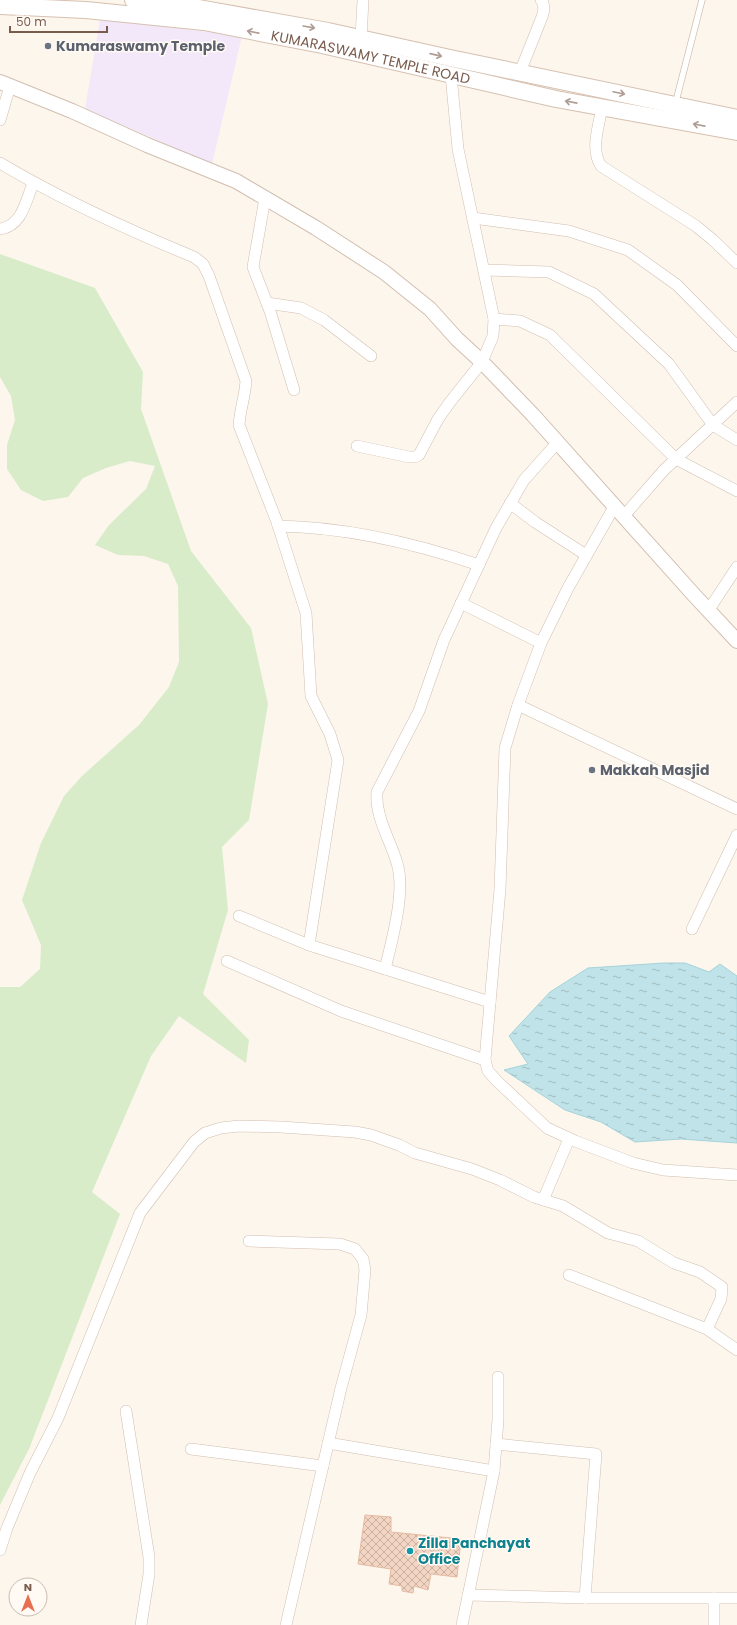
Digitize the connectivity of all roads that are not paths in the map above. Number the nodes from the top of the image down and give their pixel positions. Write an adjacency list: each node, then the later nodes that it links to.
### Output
1 (133, 0): 5 (main road, KUMARASWAMY TEMPLE ROAD)
2 (363, 0): 7 (street)
3 (541, 0): 8 (street)
4 (702, 0): 11 (lane)
5 (199, 4): 7 (main road, KUMARASWAMY TEMPLE ROAD, one-way to 7)
6 (0, 6): 9 (main road, KUMARASWAMY TEMPLE ROAD, one-way to 6)
7 (361, 38): 8 (main road, KUMARASWAMY TEMPLE ROAD, one-way to 8)
8 (520, 72): 11 (main road, KUMARASWAMY TEMPLE ROAD, one-way to 11)
9 (451, 75): 12 (main road, KUMARASWAMY TEMPLE ROAD, one-way to 9); 19 (street)
10 (5, 84): 14 (street); 18 (street)
11 (675, 105): 13 (main road, KUMARASWAMY TEMPLE ROAD)
12 (602, 108): 15 (main road, KUMARASWAMY TEMPLE ROAD, one-way to 12); 21 (street)
13 (737, 118)
14 (0, 120)
15 (737, 132)
16 (0, 163): 17 (street)
17 (33, 183): 20 (street); 38 (street)
18 (265, 198): 23 (street); 27 (street)
19 (473, 218): 22 (street); 25 (street)
20 (0, 228)
21 (737, 263)
22 (484, 270): 24 (street); 30 (street)
23 (267, 303): 26 (street); 28 (street)
24 (494, 319): 27 (street); 34 (street)
25 (737, 346)
26 (371, 356)
27 (482, 362): 32 (street); 33 (street)
28 (294, 390)
29 (737, 402): 30 (street)
30 (713, 424): 31 (street); 34 (street)
31 (737, 440)
32 (557, 442): 36 (street); 37 (street)
33 (357, 446)
34 (676, 459): 35 (street); 37 (street)
35 (737, 491)
36 (510, 503): 39 (street); 40 (street)
37 (618, 512): 39 (street); 43 (street)
38 (278, 526): 40 (street); 51 (street)
39 (586, 555): 45 (street)
40 (479, 565): 42 (street)
41 (737, 567): 43 (street)
42 (461, 603): 45 (street); 53 (street)
43 (708, 611): 44 (street)
44 (737, 641)
45 (541, 643): 46 (street)
46 (518, 704): 47 (street); 54 (street)
47 (737, 809)
48 (737, 836): 50 (street)
49 (239, 916): 51 (street)
50 (692, 929)
51 (309, 945): 53 (street)
52 (227, 961): 55 (street)
53 (385, 969): 54 (street)
54 (490, 1002): 55 (street)
55 (485, 1060): 56 (street)
56 (570, 1138): 57 (street); 58 (street)
57 (737, 1175)
58 (543, 1200): 61 (street); 70 (street)
59 (250, 1241): 65 (street)
60 (569, 1275): 61 (street)
61 (708, 1329): 62 (street)
62 (737, 1350)
63 (498, 1377): 66 (street)
64 (126, 1411): 75 (street)
65 (328, 1442): 68 (street); 69 (street)
66 (496, 1444): 69 (street); 72 (street)
67 (191, 1448): 68 (street)
68 (322, 1466): 76 (street)
69 (494, 1471): 71 (street)
70 (0, 1550)
71 (468, 1595): 72 (street); 77 (street)
72 (585, 1598): 73 (street)
73 (714, 1598): 74 (street); 78 (street)
74 (737, 1598)
75 (142, 1625)
76 (286, 1625)
77 (462, 1625)
78 (714, 1625)

